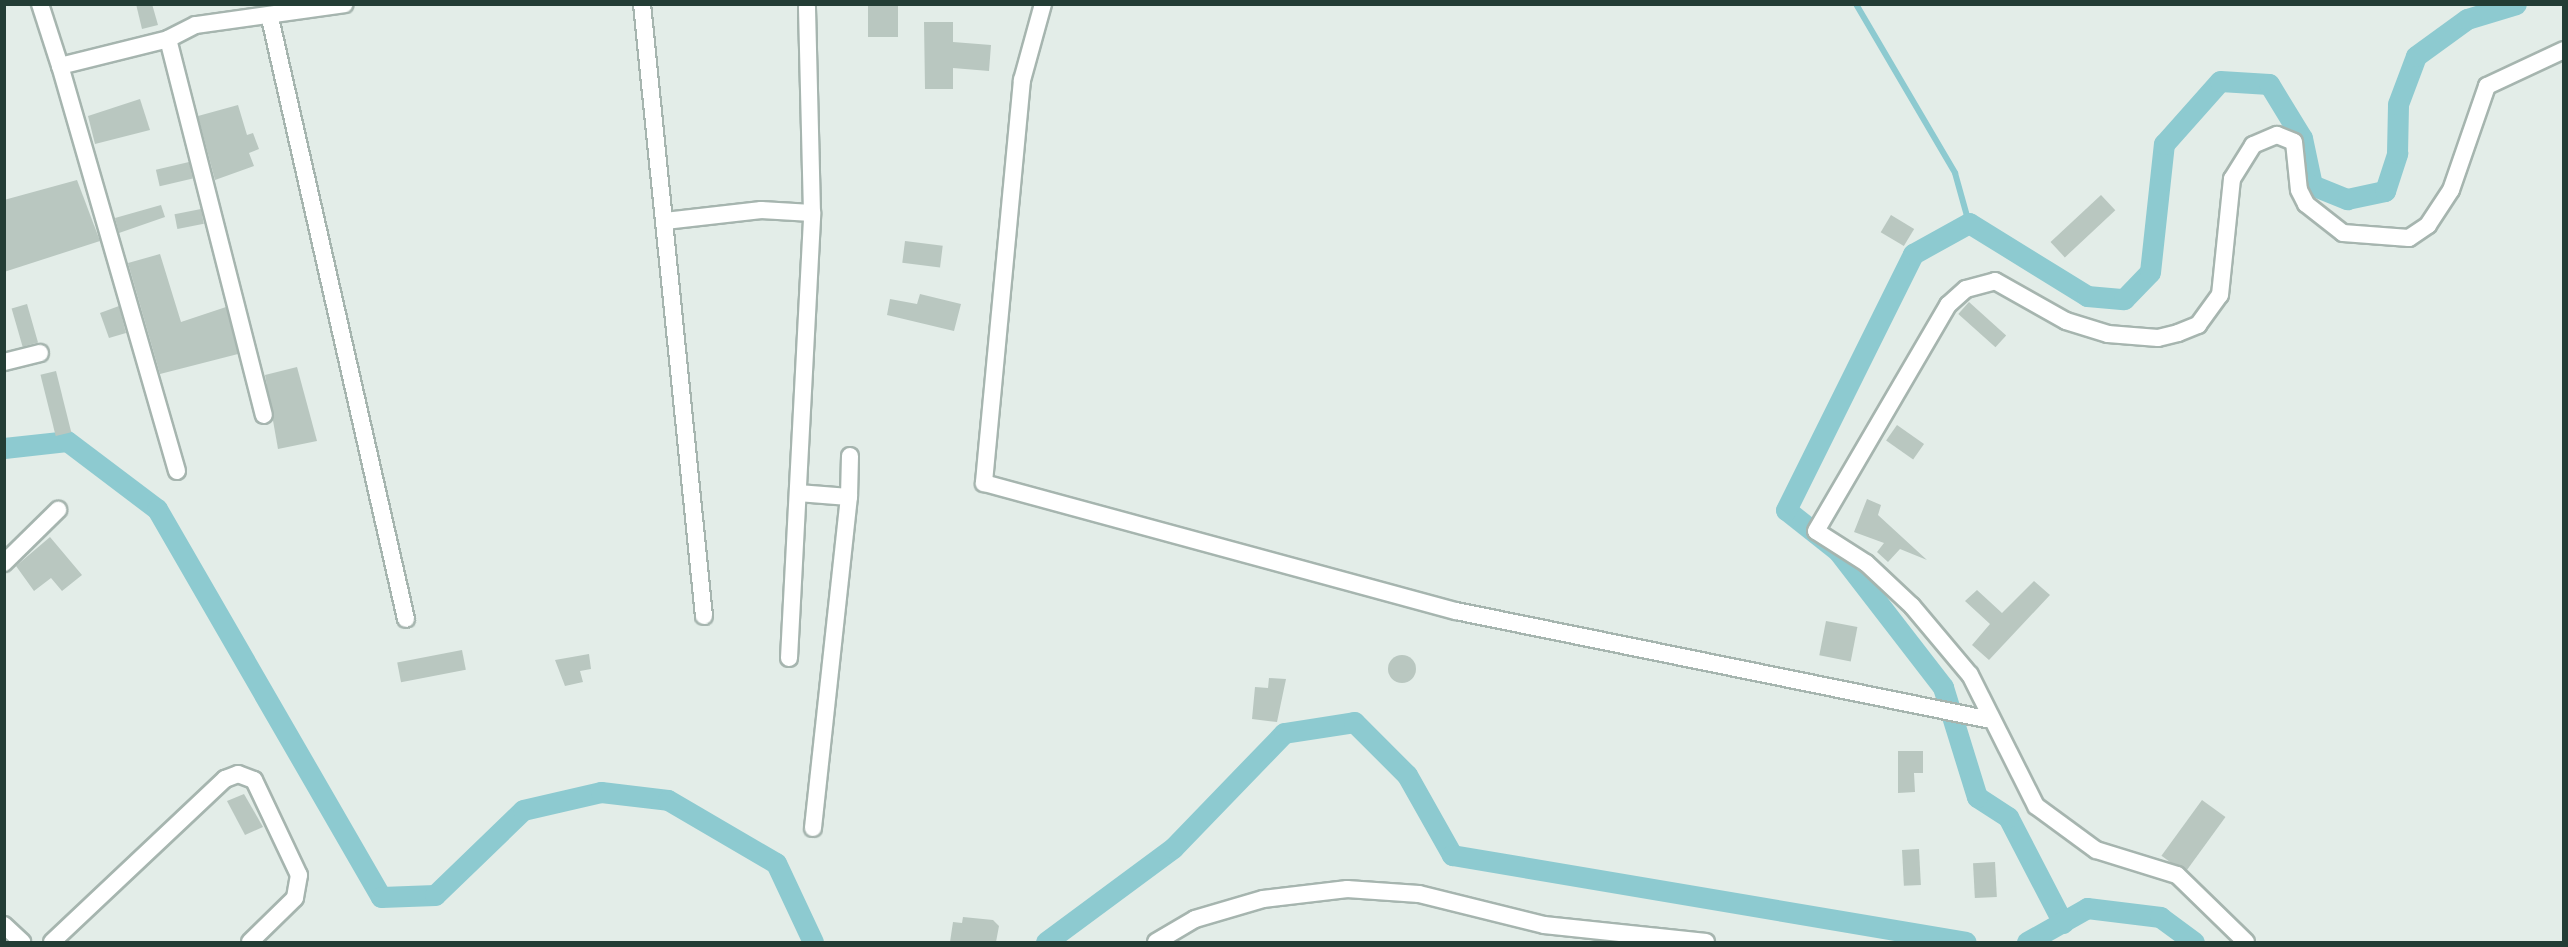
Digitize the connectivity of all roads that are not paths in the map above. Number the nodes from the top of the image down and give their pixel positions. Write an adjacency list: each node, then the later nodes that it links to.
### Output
1 (40, 4): 9 (street)
2 (345, 4): 6 (street)
3 (642, 4): 11 (street)
4 (1043, 4): 24 (street)
5 (807, 7): 10 (street)
6 (270, 18): 7 (street); 22 (street)
7 (168, 39): 9 (street); 14 (street)
8 (2564, 50): 24 (street)
9 (60, 66): 16 (street)
10 (812, 213): 11 (street); 17 (street)
11 (665, 221): 21 (street)
12 (40, 352): 13 (street)
13 (4, 362)
14 (264, 415)
15 (850, 456): 18 (street)
16 (177, 471)
17 (798, 493): 18 (street); 23 (street)
18 (849, 497): 25 (street)
19 (58, 510): 20 (street)
20 (4, 563)
21 (704, 616)
22 (406, 619)
23 (789, 658)
24 (1991, 720): 32 (street)
25 (813, 828)
26 (4, 925): 27 (street)
27 (22, 942)
28 (52, 942): 29 (street)
29 (250, 942)
30 (1156, 942): 31 (street)
31 (1706, 942)
32 (2246, 942)

